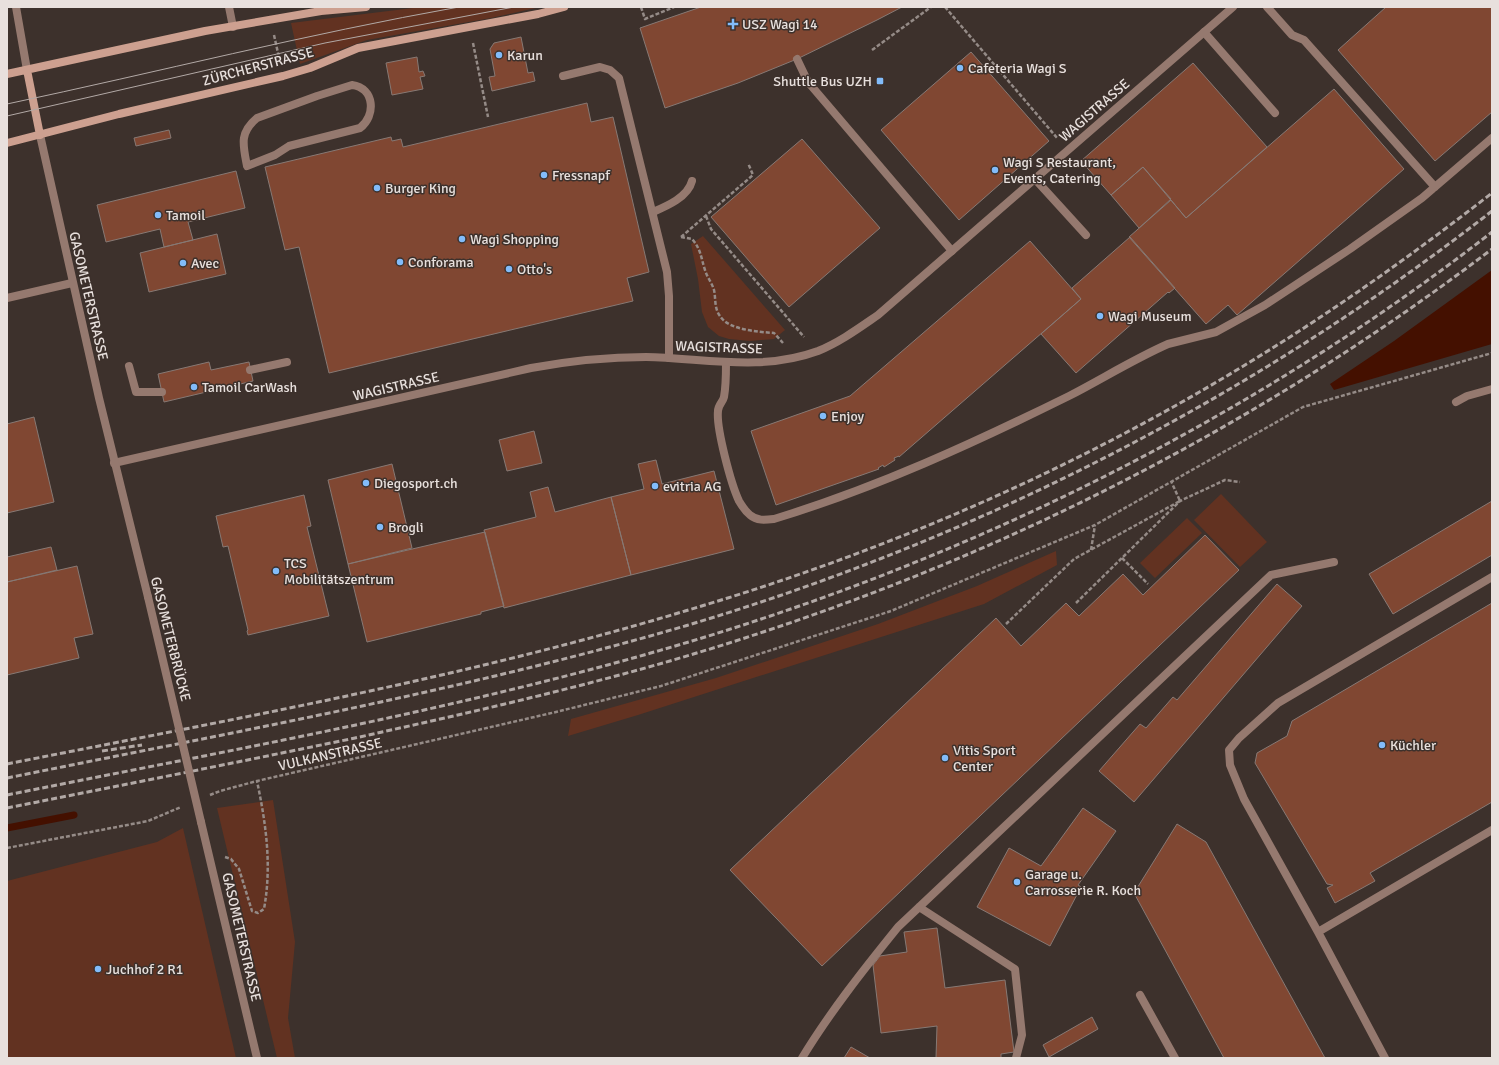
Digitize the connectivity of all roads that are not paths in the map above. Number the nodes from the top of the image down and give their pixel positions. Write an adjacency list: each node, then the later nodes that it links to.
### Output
1 (16, 7): 10 (street)
2 (229, 7): 7 (street)
3 (366, 7): 7 (main road)
4 (564, 7): 15 (main road, ZÜRCHERSTRASSE)
5 (1233, 7): 8 (street, WAGISTRASSE)
6 (1267, 7): 20 (street)
7 (233, 27): 10 (main road)
8 (1204, 32): 13 (street); 18 (street, WAGISTRASSE)
9 (797, 59): 23 (street)
10 (27, 70): 11 (main road); 15 (main road)
11 (7, 74)
12 (563, 76): 21 (street)
13 (1275, 113)
14 (345, 133): 14 (street)
15 (40, 135): 17 (main road, ZÜRCHERSTRASSE); 24 (street, GASOMETERSTRASSE)
16 (1492, 138): 20 (street)
17 (7, 143)
18 (1035, 179): 22 (street); 23 (street, WAGISTRASSE)
19 (692, 181): 21 (street)
20 (1435, 188): 28 (street)
21 (653, 212): 26 (street)
22 (1086, 235)
23 (952, 251): 28 (street, WAGISTRASSE)
24 (72, 283): 25 (street); 34 (street, GASOMETERSTRASSE)
25 (7, 298)
26 (669, 358): 28 (street, WAGISTRASSE); 34 (street, WAGISTRASSE)
27 (287, 362): 30 (street)
28 (726, 363)
29 (129, 366): 32 (street)
30 (250, 370)
31 (1492, 389): 33 (street)
32 (162, 392)
33 (1456, 402)
34 (114, 463): 37 (street, GASOMETERBRÜCKE, bridge)
35 (1334, 562): 39 (street)
36 (1492, 578): 40 (street)
37 (201, 822): 42 (street, GASOMETERSTRASSE)
38 (1492, 830): 40 (street)
39 (919, 907): 43 (street); 44 (street)
40 (1318, 932): 46 (street)
41 (1140, 995): 45 (street)
42 (257, 1058)
43 (802, 1058)
44 (1016, 1058)
45 (1176, 1058)
46 (1385, 1058)

